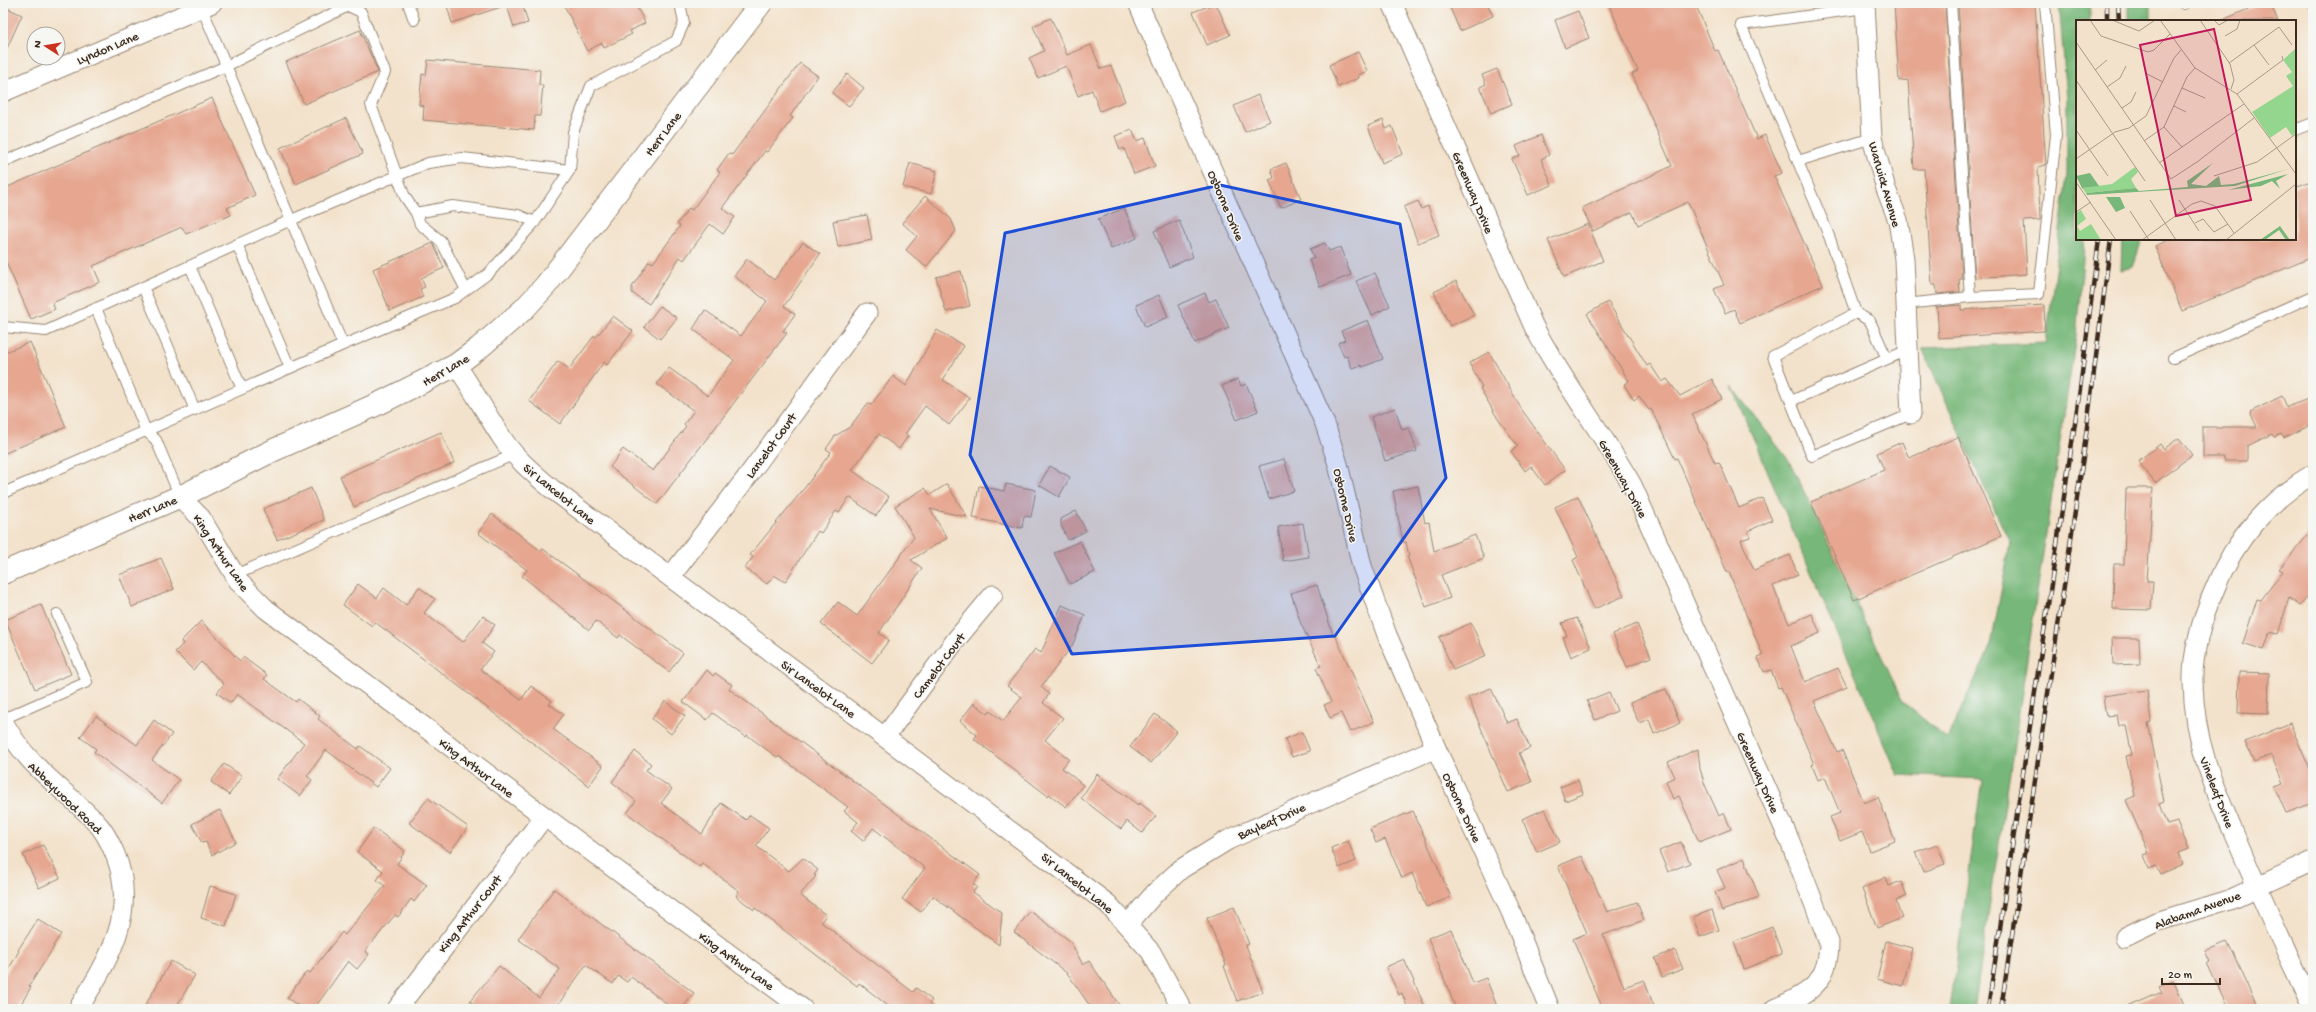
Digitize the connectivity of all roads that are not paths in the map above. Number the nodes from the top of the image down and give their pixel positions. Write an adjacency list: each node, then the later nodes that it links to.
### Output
1 (408, 3): 10 (lane)
2 (680, 3): 18 (lane)
3 (761, 3): 38 (main road, Herr Lane)
4 (1138, 3): 56 (street, Osborne Drive)
5 (1392, 3): 67 (street, Greenway Drive)
6 (1951, 3): 28 (lane)
7 (2045, 3): 28 (lane)
8 (207, 5): 11 (lane); 12 (street, Lyndon Lane)
9 (1865, 5): 15 (street, Warwick Avenue); 16 (lane)
10 (414, 20)
11 (226, 66): 17 (lane); 19 (lane); 21 (lane)
12 (3, 92)
13 (2313, 122): 14 (lane)
14 (2296, 130)
15 (1872, 138): 16 (lane); 29 (street, Warwick Avenue)
16 (1798, 161): 32 (lane)
17 (3, 162)
18 (570, 170): 19 (lane); 22 (lane)
19 (398, 175): 20 (lane); 21 (lane)
20 (416, 213): 22 (lane); 26 (lane)
21 (291, 220): 23 (lane); 34 (lane)
22 (536, 222): 26 (lane)
23 (237, 244): 24 (lane); 39 (lane)
24 (190, 266): 25 (lane); 40 (lane)
25 (143, 287): 30 (lane); 42 (lane)
26 (466, 290): 34 (lane)
27 (2313, 296): 36 (lane)
28 (1970, 297): 29 (lane)
29 (1906, 304): 35 (street, Warwick Avenue)
30 (96, 308): 33 (lane); 44 (lane)
31 (867, 313): 51 (street, Lancelot Court)
32 (1856, 313): 37 (lane); 41 (lane)
33 (3, 327)
34 (343, 345): 39 (lane)
35 (1908, 350): 37 (lane); 43 (street, Warwick Avenue)
36 (2173, 358)
37 (1887, 359): 41 (lane)
38 (456, 365): 45 (street, Sir Lancelot Lane); 48 (main road, Herr Lane)
39 (290, 368): 40 (lane)
40 (242, 389): 42 (lane)
41 (1790, 401): 43 (lane)
42 (194, 410): 44 (lane)
43 (1911, 414)
44 (146, 431): 47 (lane); 48 (lane)
45 (515, 454): 50 (lane); 51 (street, Sir Lancelot Lane)
46 (2313, 474): 59 (street, Vineleaf Drive)
47 (3, 493)
48 (180, 496): 49 (main road, Herr Lane); 50 (street, King Arthur Lane)
49 (3, 573)
50 (235, 575): 57 (street, King Arthur Lane)
51 (671, 576): 55 (street, Sir Lancelot Lane)
52 (993, 595): 55 (street, Camelot Court)
53 (57, 614): 54 (lane)
54 (3, 720): 62 (street, Abbeywood Road)
55 (885, 736): 60 (street, Sir Lancelot Lane)
56 (1436, 748): 60 (street, Bayleaf Drive); 66 (street, Osborne Drive)
57 (544, 817): 63 (street, King Arthur Court); 64 (street, King Arthur Lane)
58 (2313, 862): 59 (street, Alabama Avenue)
59 (2256, 886): 61 (street, Alabama Avenue); 68 (street)
60 (1128, 924): 65 (street, Sir Lancelot Lane)
61 (2125, 937)
62 (78, 1009)
63 (397, 1009)
64 (803, 1009)
65 (1182, 1009)
66 (1550, 1009)
67 (1774, 1009)
68 (2312, 1009)

